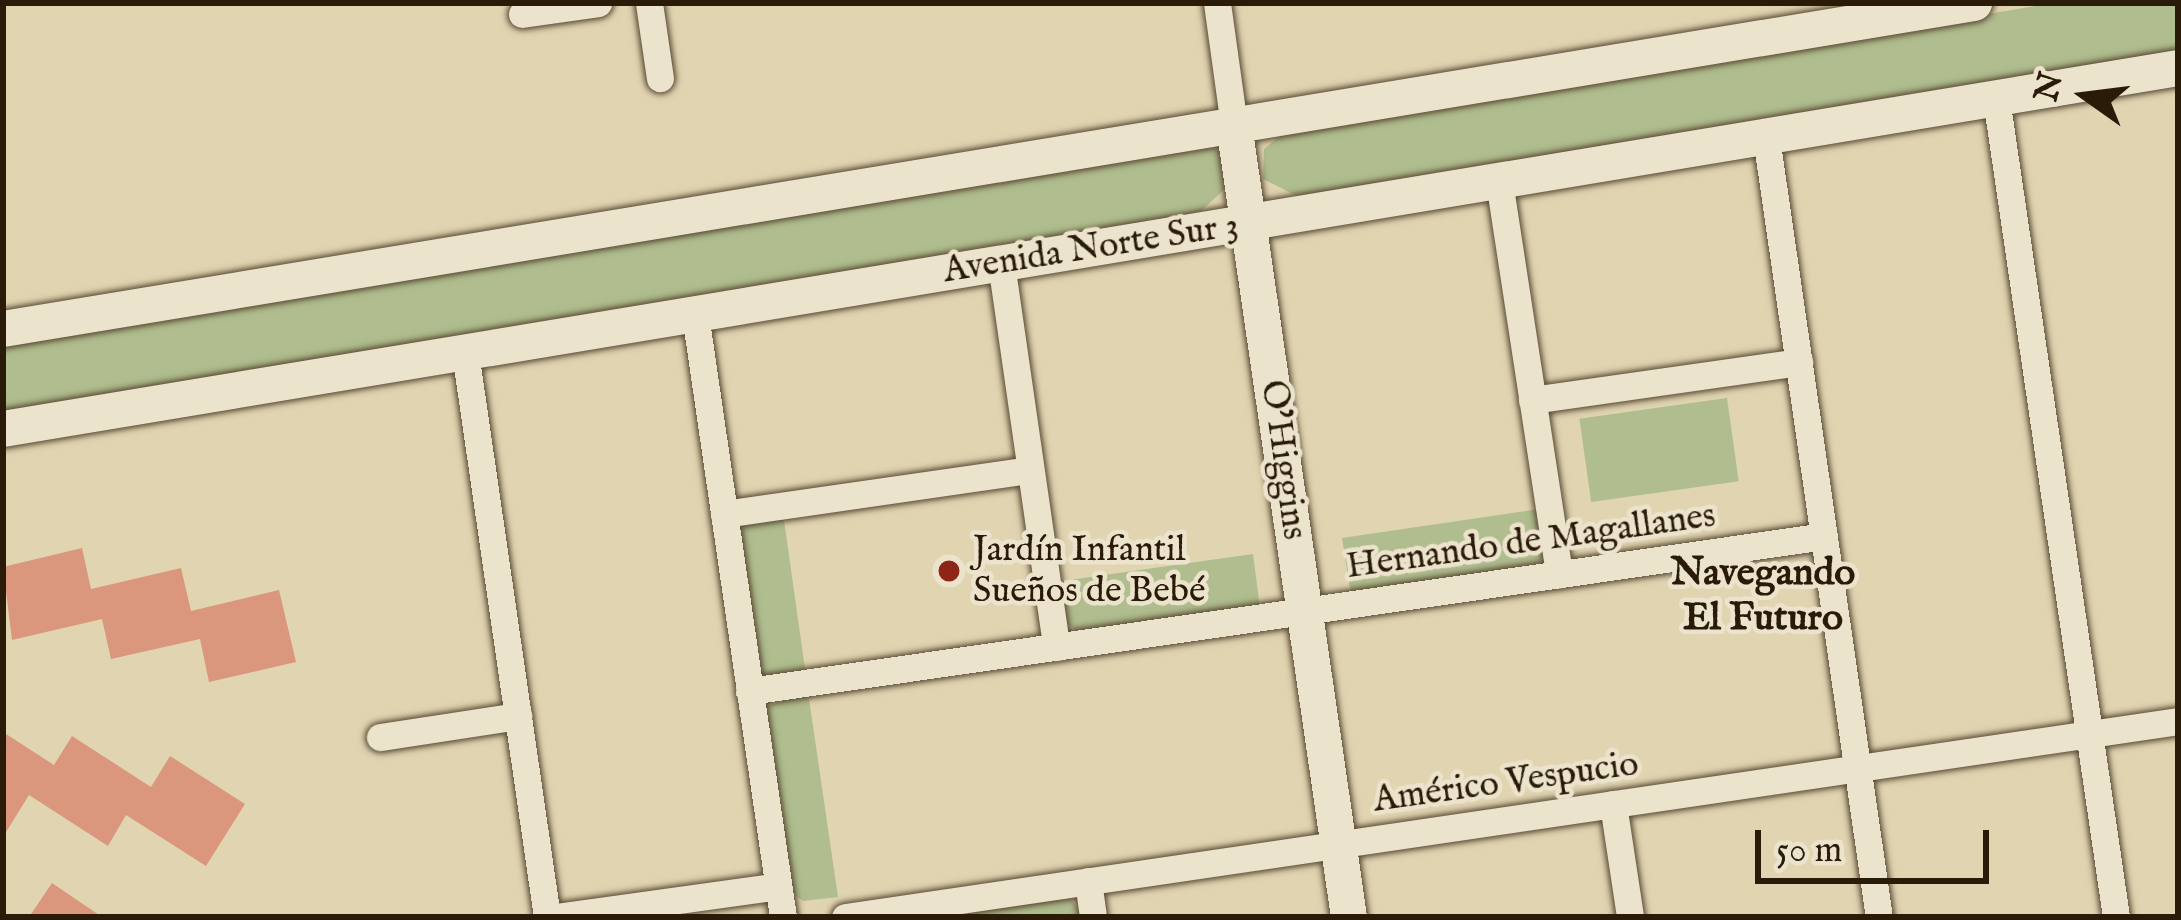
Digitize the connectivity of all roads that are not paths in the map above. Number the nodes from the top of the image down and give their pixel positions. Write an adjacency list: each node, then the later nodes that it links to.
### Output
1 (598, 3): 6 (street)
2 (649, 3): 8 (street)
3 (1217, 3): 10 (street, O'Higgins)
4 (1974, 3): 5 (street)
5 (1909, 8): 10 (street)
6 (522, 14)
7 (2178, 68): 9 (street, Avenida Norte Sur 3)
8 (660, 78)
9 (1996, 98): 11 (street, Avenida Norte Sur 3); 30 (street)
10 (1234, 125): 13 (street, O'Higgins); 16 (street)
11 (1766, 137): 12 (street, Avenida Norte Sur 3); 18 (street)
12 (1499, 181): 13 (street, Avenida Norte Sur 3); 19 (street)
13 (1248, 223): 14 (street, Avenida Norte Sur 3); 25 (street, O'Higgins)
14 (1001, 263): 15 (street, Avenida Norte Sur 3); 21 (street)
15 (695, 314): 17 (street, Avenida Norte Sur 3); 22 (street)
16 (3, 329)
17 (465, 352): 20 (street, Avenida Norte Sur 3); 28 (street)
18 (1798, 362): 19 (street); 23 (street)
19 (1532, 400): 24 (street)
20 (3, 429)
21 (1030, 470): 22 (street); 26 (street)
22 (724, 514): 27 (street)
23 (1824, 536): 24 (street, Hernando de Magallanes); 32 (street)
24 (1558, 574): 25 (street, Hernando de Magallanes)
25 (1305, 611): 26 (street, Hernando de Magallanes); 34 (street, O'Higgins)
26 (1056, 647): 27 (street, Hernando de Magallanes)
27 (749, 691): 36 (street)
28 (518, 716): 31 (street); 37 (street)
29 (2178, 721): 30 (street, Américo Vespucio)
30 (2089, 734): 32 (street, Américo Vespucio); 44 (street)
31 (380, 736)
32 (1857, 768): 33 (street, Américo Vespucio); 43 (street)
33 (1613, 804): 34 (street, Américo Vespucio); 42 (street)
34 (1338, 844): 35 (street, Américo Vespucio); 41 (street, O'Higgins)
35 (1088, 881): 39 (street, Américo Vespucio); 40 (street)
36 (778, 886): 37 (street); 38 (street)
37 (551, 917)
38 (783, 917)
39 (845, 917)
40 (1093, 917)
41 (1349, 917)
42 (1630, 917)
43 (1879, 917)
44 (2116, 917)

